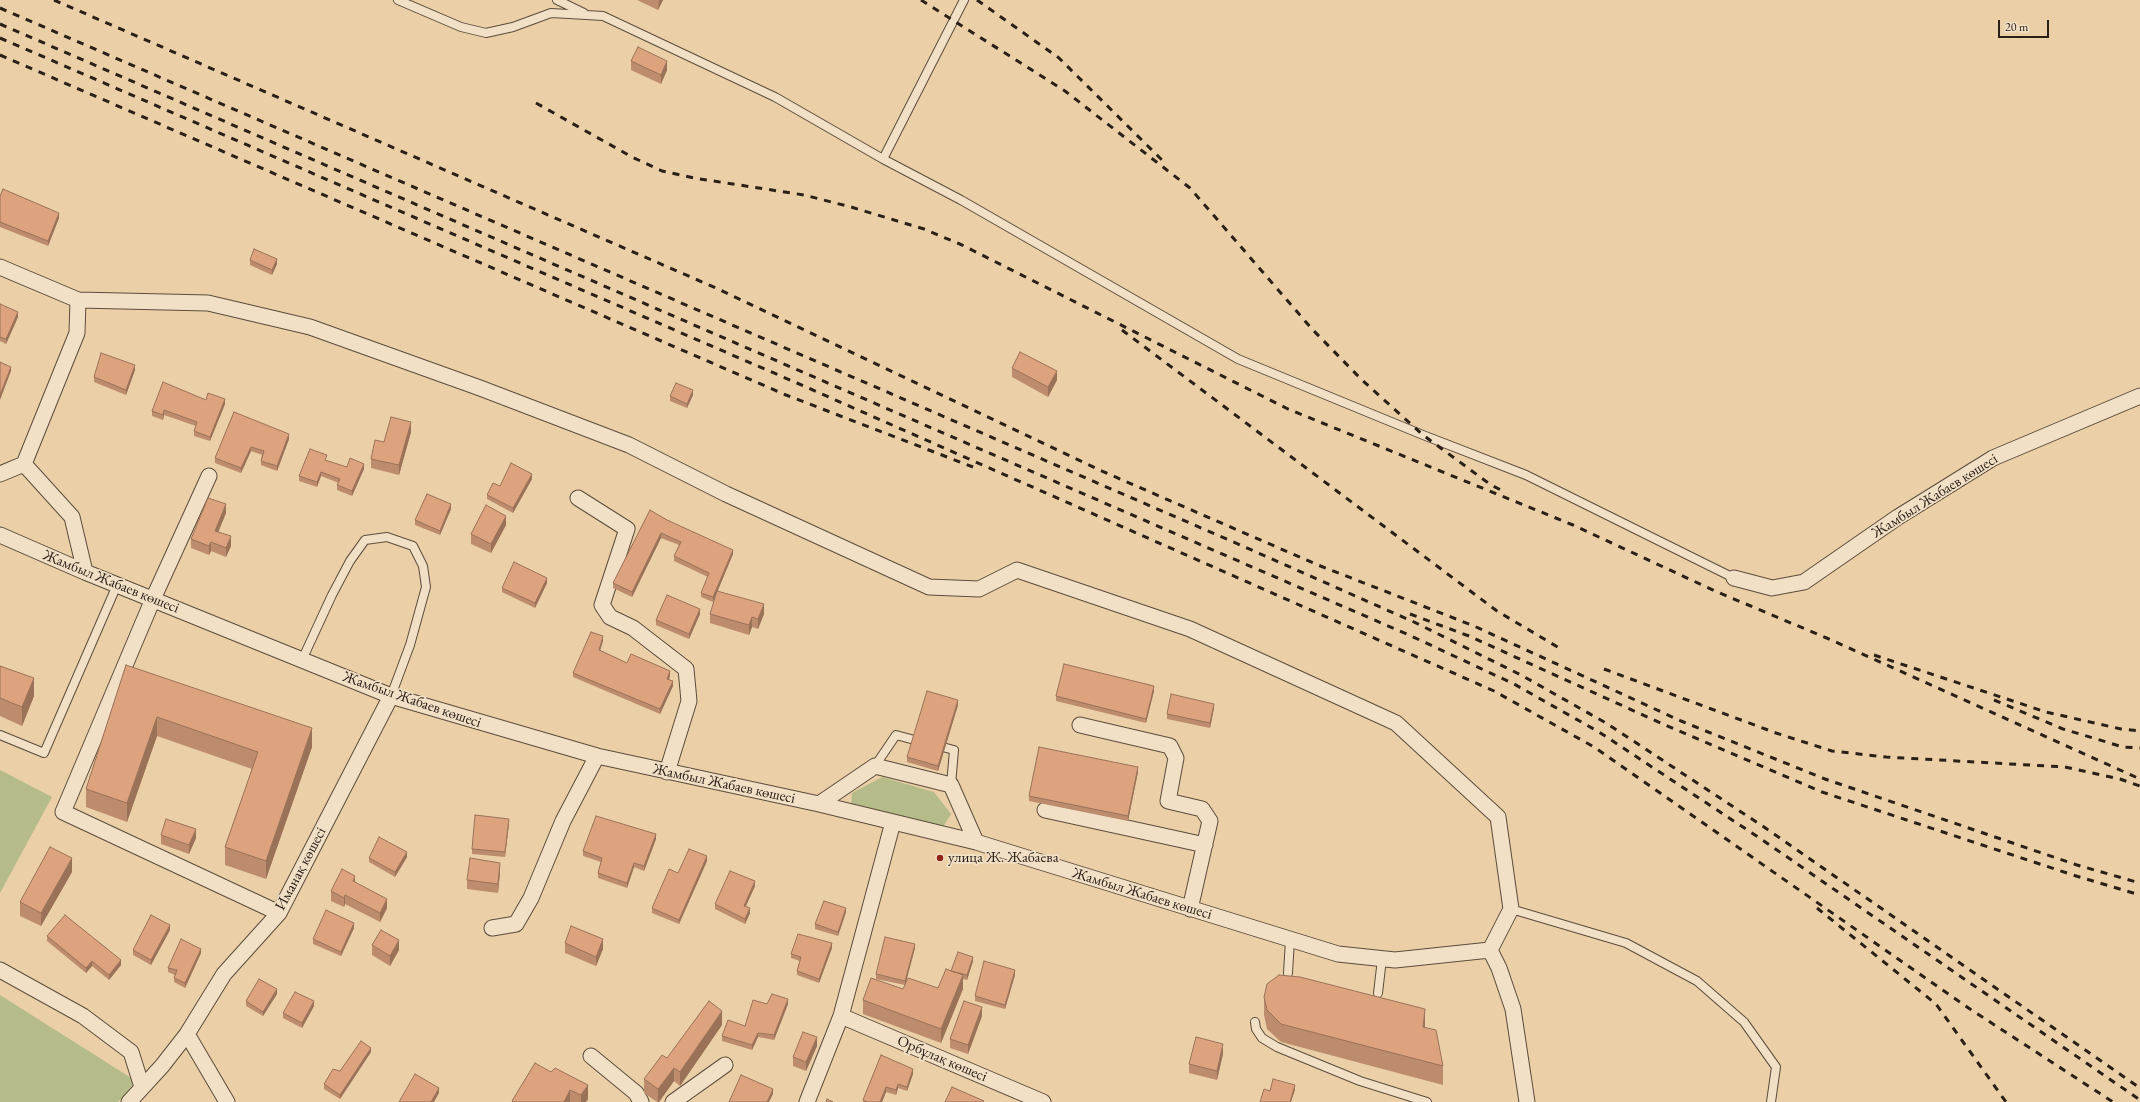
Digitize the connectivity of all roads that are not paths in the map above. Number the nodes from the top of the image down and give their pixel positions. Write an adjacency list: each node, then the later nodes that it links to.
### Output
1 (398, 0): 4 (lane)
2 (557, 0): 4 (lane)
3 (964, 0): 5 (lane)
4 (588, 15): 5 (lane)
5 (883, 159): 15 (lane)
6 (0, 268): 7 (street)
7 (78, 300): 9 (street); 32 (street)
8 (2140, 396): 15 (street, Жамбыл Жабаев көшесі)
9 (24, 464): 10 (street); 14 (street)
10 (0, 474)
11 (209, 476): 17 (street)
12 (578, 498): 24 (street)
13 (0, 535): 14 (street, Жамбыл Жабаев көшесі)
14 (84, 572): 16 (street, Жамбыл Жабаев көшесі)
15 (1734, 578)
16 (117, 585): 17 (street, Жамбыл Жабаев көшесі); 21 (lane)
17 (153, 599): 18 (street, Жамбыл Жабаев көшесі); 33 (street)
18 (302, 660): 19 (street, Жамбыл Жабаев көшесі); 19 (lane)
19 (391, 696): 22 (street, Жамбыл Жабаев көшесі); 33 (street, Иманақ көшесі)
20 (1080, 725): 30 (street)
21 (0, 735)
22 (597, 756): 24 (street, Жамбыл Жабаев көшесі); 34 (street)
23 (874, 766): 25 (street); 25 (lane); 26 (street)
24 (667, 772): 26 (street, Жамбыл Жабаев көшесі)
25 (951, 785): 29 (street)
26 (819, 804): 28 (street, Жамбыл Жабаев көшесі)
27 (1045, 810): 30 (street)
28 (893, 822): 29 (street, Жамбыл Жабаев көшесі); 41 (street)
29 (976, 842): 31 (street, Жамбыл Жабаев көшесі)
30 (1204, 845): 31 (street)
31 (1190, 908): 35 (street, Жамбыл Жабаев көшесі)
32 (1511, 909): 36 (street); 55 (lane)
33 (279, 913): 43 (street, Иманақ көшесі)
34 (492, 928)
35 (1290, 940): 37 (street, Жамбыл Жабаев көшесі); 39 (lane)
36 (1490, 950): 37 (street, Жамбыл Жабаев көшесі); 54 (street)
37 (1382, 959): 40 (lane)
38 (0, 970): 46 (street)
39 (1288, 973)
40 (1378, 993)
41 (841, 1016): 52 (street); 53 (street, Орбұлақ көшесі)
42 (1255, 1022): 47 (lane)
43 (187, 1034): 46 (street, Иманақ көшесі); 49 (street)
44 (591, 1056): 50 (street)
45 (725, 1065): 51 (street)
46 (142, 1088): 48 (street, Иманақ көшесі)
47 (1422, 1101)
48 (130, 1102)
49 (227, 1102)
50 (641, 1102)
51 (673, 1102)
52 (807, 1102)
53 (1043, 1102)
54 (1527, 1102)
55 (1771, 1102)

